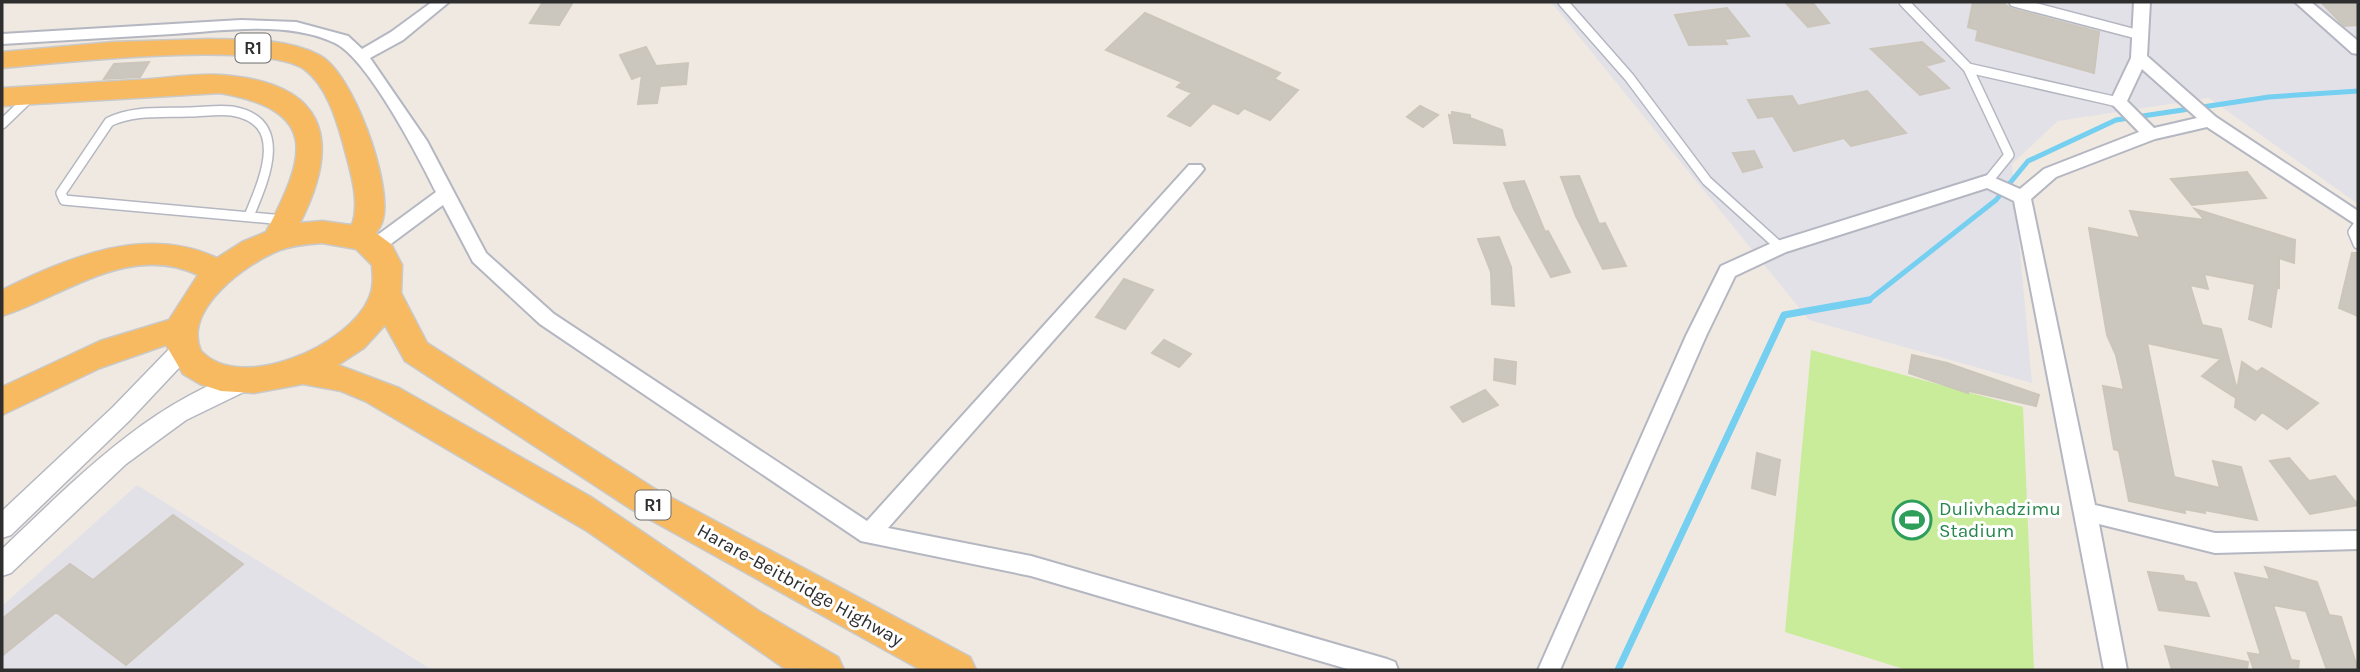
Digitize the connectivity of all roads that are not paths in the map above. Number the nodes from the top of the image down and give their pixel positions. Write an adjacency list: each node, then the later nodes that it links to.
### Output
1 (441, 2): 10 (street)
2 (1563, 2): 26 (lane)
3 (1904, 2): 13 (lane)
4 (2014, 2): 7 (lane)
5 (2142, 2): 7 (street)
6 (2302, 2): 9 (street)
7 (2140, 35): 11 (street)
8 (2, 39): 10 (street)
9 (2358, 49)
10 (361, 56): 20 (street)
11 (2139, 58): 15 (street); 16 (street)
12 (2, 60): 24 (highway, R1)
13 (1968, 68): 16 (lane); 19 (lane)
14 (5, 109): 17 (lane); 23 (highway, R1)
15 (2200, 112): 16 (street); 22 (street)
16 (2134, 117): 19 (street)
17 (2, 124)
18 (1195, 169): 37 (street)
19 (2005, 189): 26 (street); 35 (street)
20 (444, 195): 24 (street); 37 (street)
21 (249, 216): 21 (lane); 23 (lane)
22 (2358, 222): 25 (lane)
23 (282, 230): 24 (highway); 27 (highway)
24 (367, 242): 28 (highway, Harare-Beitbridge Highway / R1)
25 (2358, 244)
26 (1780, 247): 43 (street)
27 (211, 279): 29 (highway); 30 (highway); 31 (highway)
28 (387, 295): 32 (highway, R1); 41 (highway, Harare-Beitbridge Highway / R1)
29 (2, 304)
30 (2, 315)
31 (182, 339): 33 (highway, R1); 34 (highway); 36 (street)
32 (297, 370): 33 (highway, R1); 40 (highway, R1)
33 (246, 380): 39 (street)
34 (2, 402)
35 (2086, 512): 38 (street); 44 (street)
36 (2, 527)
37 (869, 534): 42 (street)
38 (2358, 540)
39 (2, 565)
40 (825, 670)
41 (957, 670)
42 (1387, 670)
43 (1549, 670)
44 (2115, 670)

